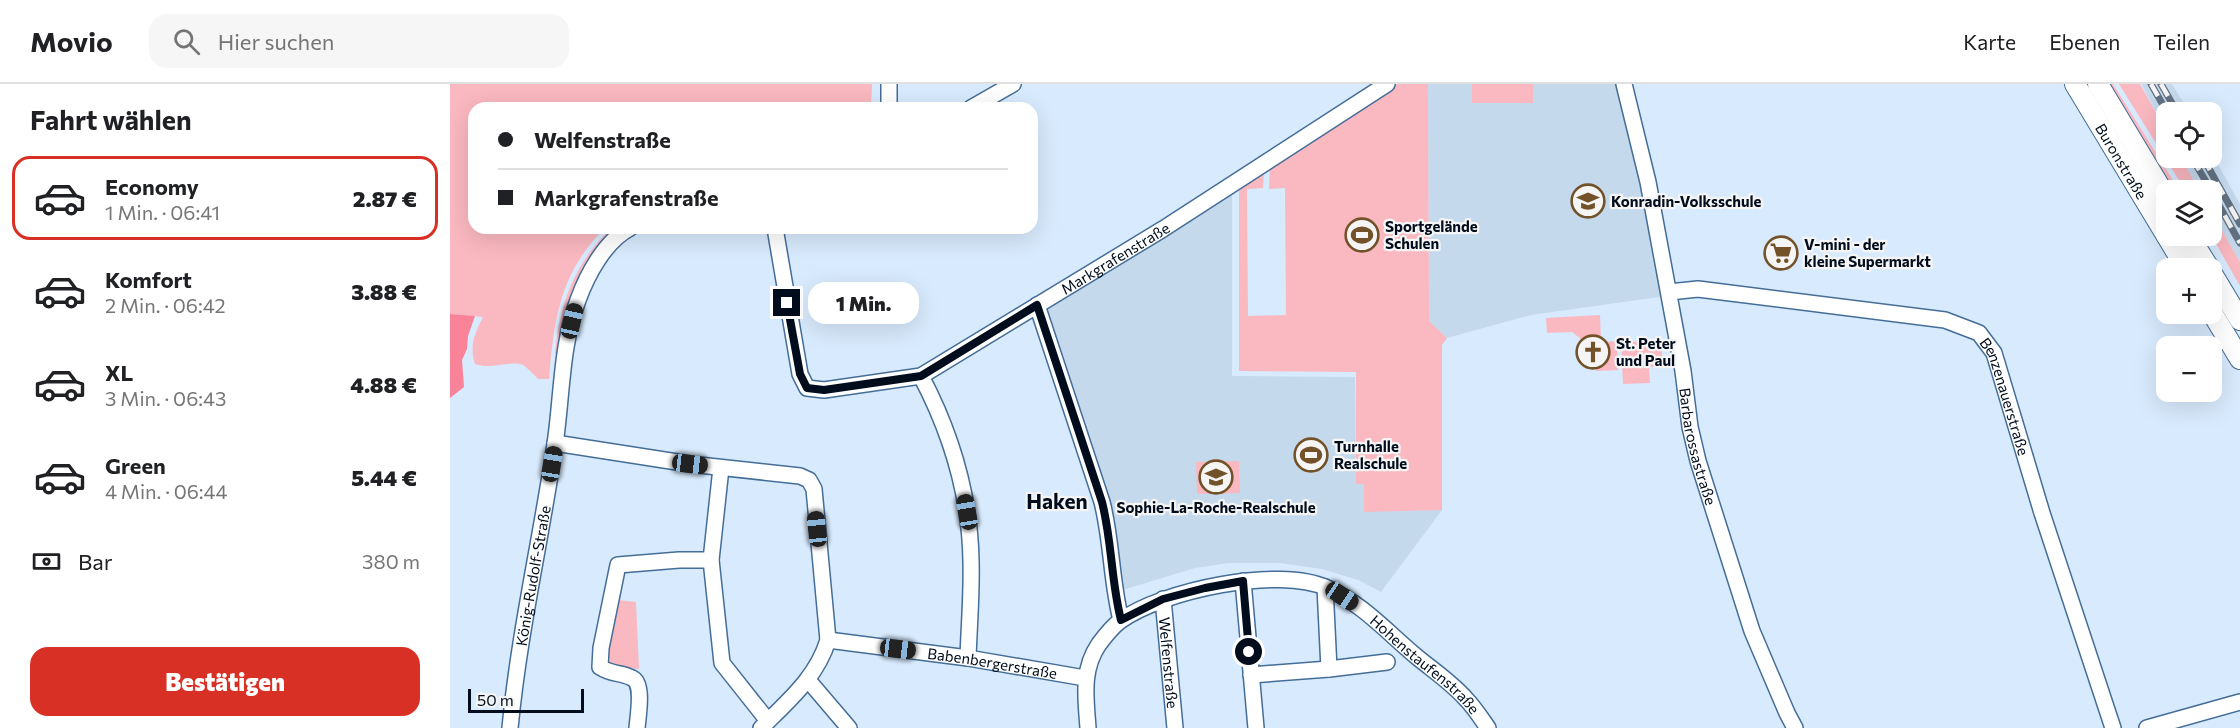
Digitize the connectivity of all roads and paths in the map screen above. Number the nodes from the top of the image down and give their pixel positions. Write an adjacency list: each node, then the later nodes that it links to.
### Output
1 (889, 84): 7 (street)
2 (1013, 84): 8 (street)
3 (1388, 84): 15 (street, Markgrafenstraße)
4 (1624, 84): 14 (street, Barbarossastraße)
5 (2075, 84): 12 (street, Buronstraße)
6 (2098, 84): 9 (street, Buronstraße)
7 (889, 102)
8 (982, 102)
9 (2156, 180)
10 (622, 234): 20 (street, König-Rudolf-Straße)
11 (776, 234): 19 (street, Markgrafenstraße)
12 (2180, 258)
13 (2222, 290): 16 (street)
14 (1669, 292): 43 (street, Barbarossastraße); 44 (street, Benzenauerstraße)
15 (1037, 305): 19 (street, Markgrafenstraße); 26 (street)
16 (2240, 320)
17 (2219, 324): 18 (street)
18 (2240, 359)
19 (921, 376): 28 (street)
20 (555, 443): 21 (street); 36 (street, König-Rudolf-Straße)
21 (721, 468): 22 (street); 27 (street)
22 (711, 560): 35 (street); 37 (street)
23 (1243, 581): 24 (street, Hohenstaufenstraße); 25 (street, Hohenstaufenstraße); 31 (street)
24 (1325, 587): 30 (street); 42 (street, Hohenstaufenstraße)
25 (1163, 599): 26 (street, Hohenstaufenstraße); 40 (street, Welfenstraße)
26 (1121, 620): 32 (street, Hohenstaufenstraße)
27 (828, 639): 28 (street, Babenbergerstraße); 33 (street)
28 (968, 658): 32 (street, Babenbergerstraße)
29 (1387, 662): 30 (street, Hohenstaufenstraße)
30 (1329, 669): 31 (street, Hohenstaufenstraße)
31 (1251, 675): 41 (street)
32 (1085, 678): 39 (street, Hohenstaufenstraße)
33 (808, 680): 35 (street); 38 (street)
34 (2240, 702): 45 (street)
35 (764, 725)
36 (510, 728)
37 (637, 728)
38 (849, 728)
39 (1088, 728)
40 (1175, 728)
41 (1256, 728)
42 (1488, 728)
43 (1795, 728)
44 (2113, 728)
45 (2147, 728)

